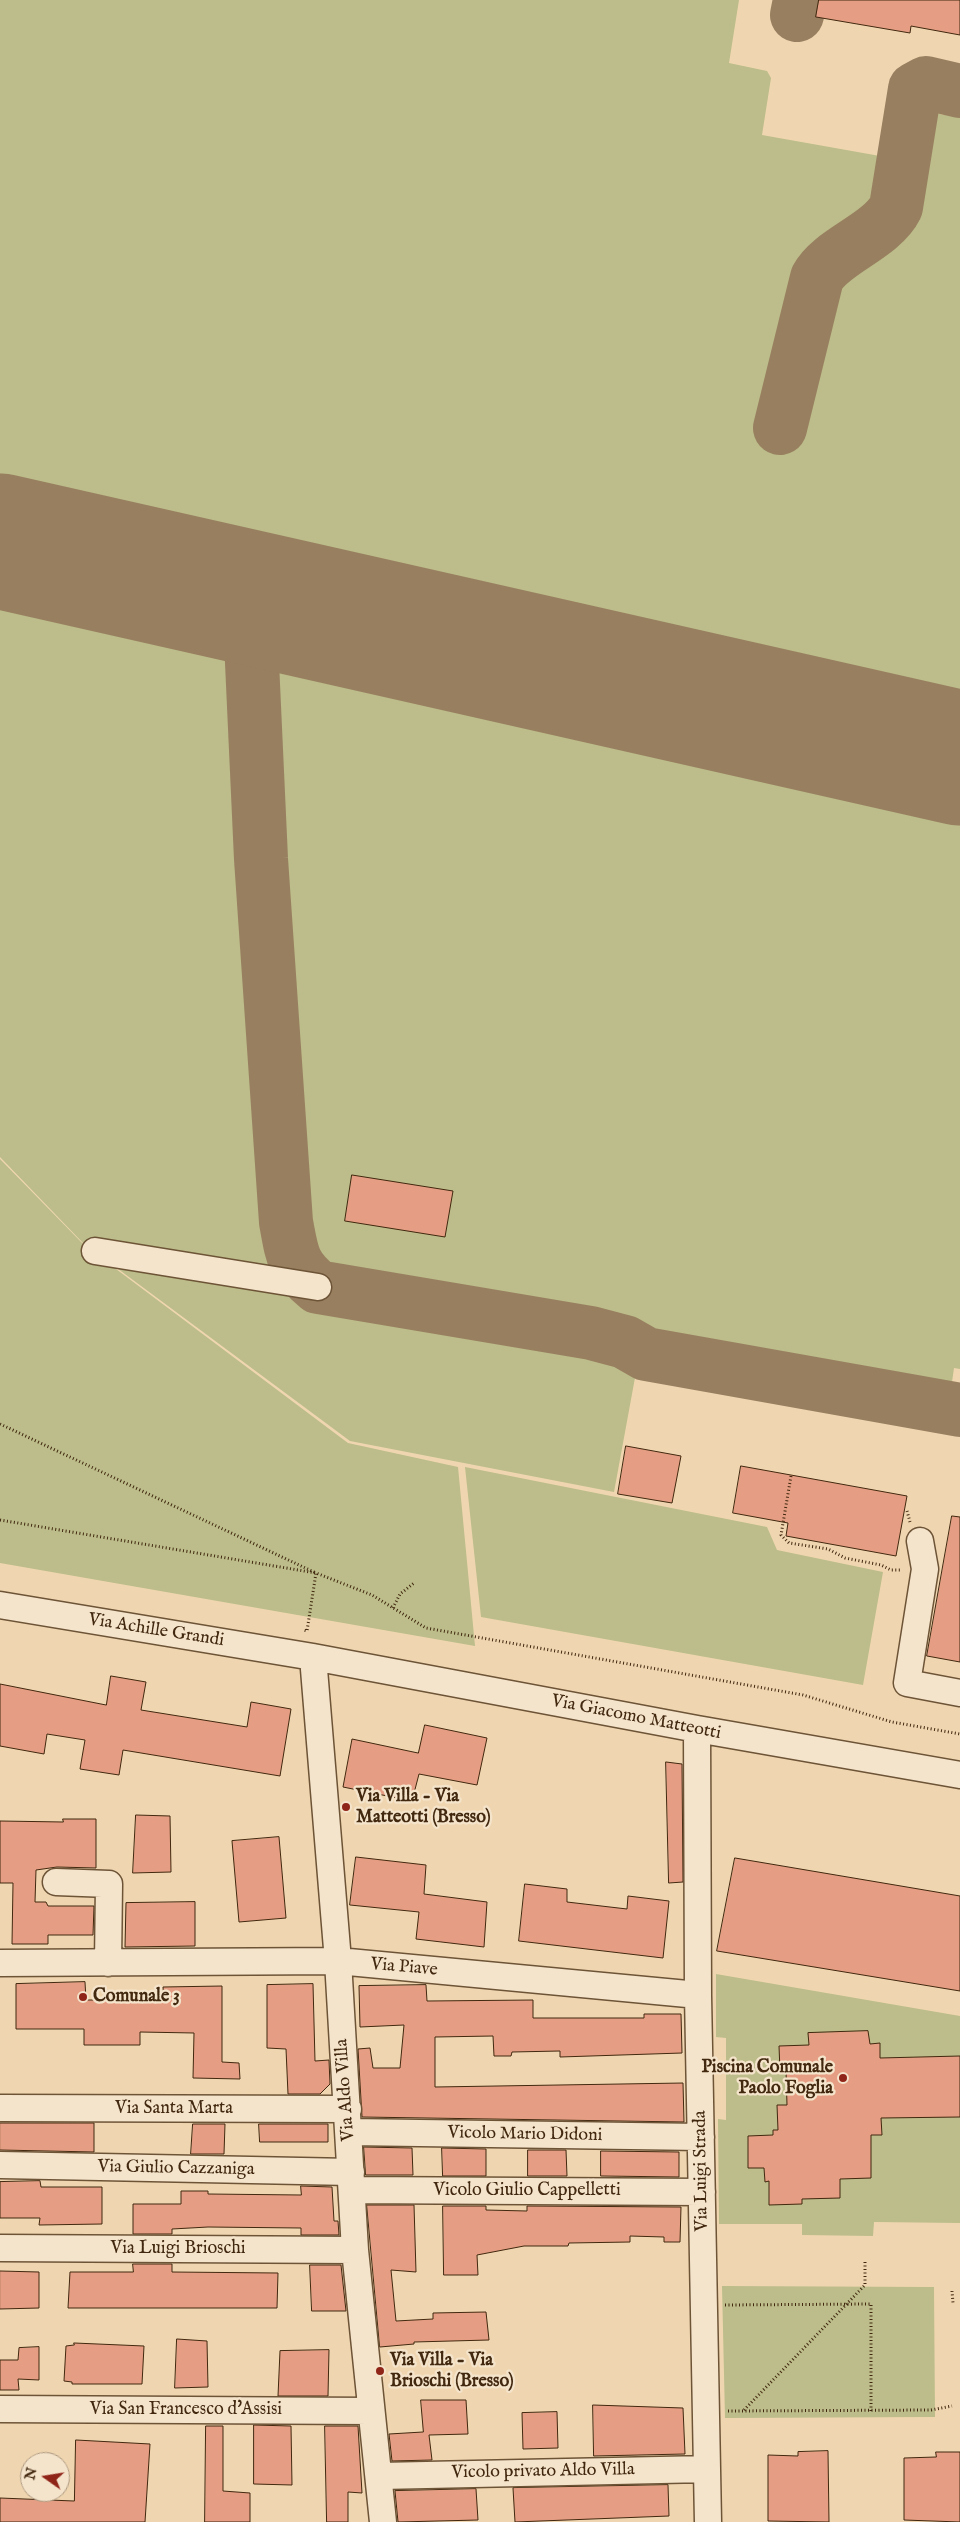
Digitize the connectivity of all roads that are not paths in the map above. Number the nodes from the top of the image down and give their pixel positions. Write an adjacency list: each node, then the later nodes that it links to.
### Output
1 (95, 1251): 2 (street)
2 (318, 1287)
3 (920, 1541): 6 (street)
4 (0, 1605): 5 (street, Via Achille Grandi)
5 (312, 1657): 7 (street, Via Giacomo Matteotti); 10 (street, Via Aldo Villa)
6 (960, 1693)
7 (697, 1730): 8 (street, Via Giacomo Matteotti); 13 (street, Via Luigi Strada)
8 (960, 1775)
9 (56, 1882): 12 (street)
10 (338, 1962): 12 (street, Via Piave); 13 (street, Via Piave); 15 (street, Via Aldo Villa)
11 (0, 1963): 12 (street, Via Piave)
12 (108, 1963)
13 (698, 1995): 16 (street, Via Luigi Strada)
14 (0, 2108): 15 (street, Via Santa Marta)
15 (348, 2121): 16 (street, Vicolo Mario Didoni); 18 (street, Via Aldo Villa)
16 (701, 2137): 19 (street, Via Luigi Strada)
17 (0, 2165): 18 (street, Via Giulio Cazzaniga)
18 (352, 2181): 19 (street, Vicolo Giulio Cappelletti); 21 (street, Via Aldo Villa)
19 (702, 2192): 24 (street, Via Luigi Strada)
20 (0, 2248): 21 (street, Via Luigi Brioschi)
21 (355, 2250): 23 (street, Via Aldo Villa)
22 (0, 2409): 23 (street, Via San Francesco d'Assisi)
23 (371, 2411): 25 (street, Via Aldo Villa)
24 (707, 2469): 25 (street, Vicolo privato Aldo Villa); 27 (street, Via Luigi Strada)
25 (380, 2476): 26 (street, Via Aldo Villa)
26 (383, 2522)
27 (708, 2522)

